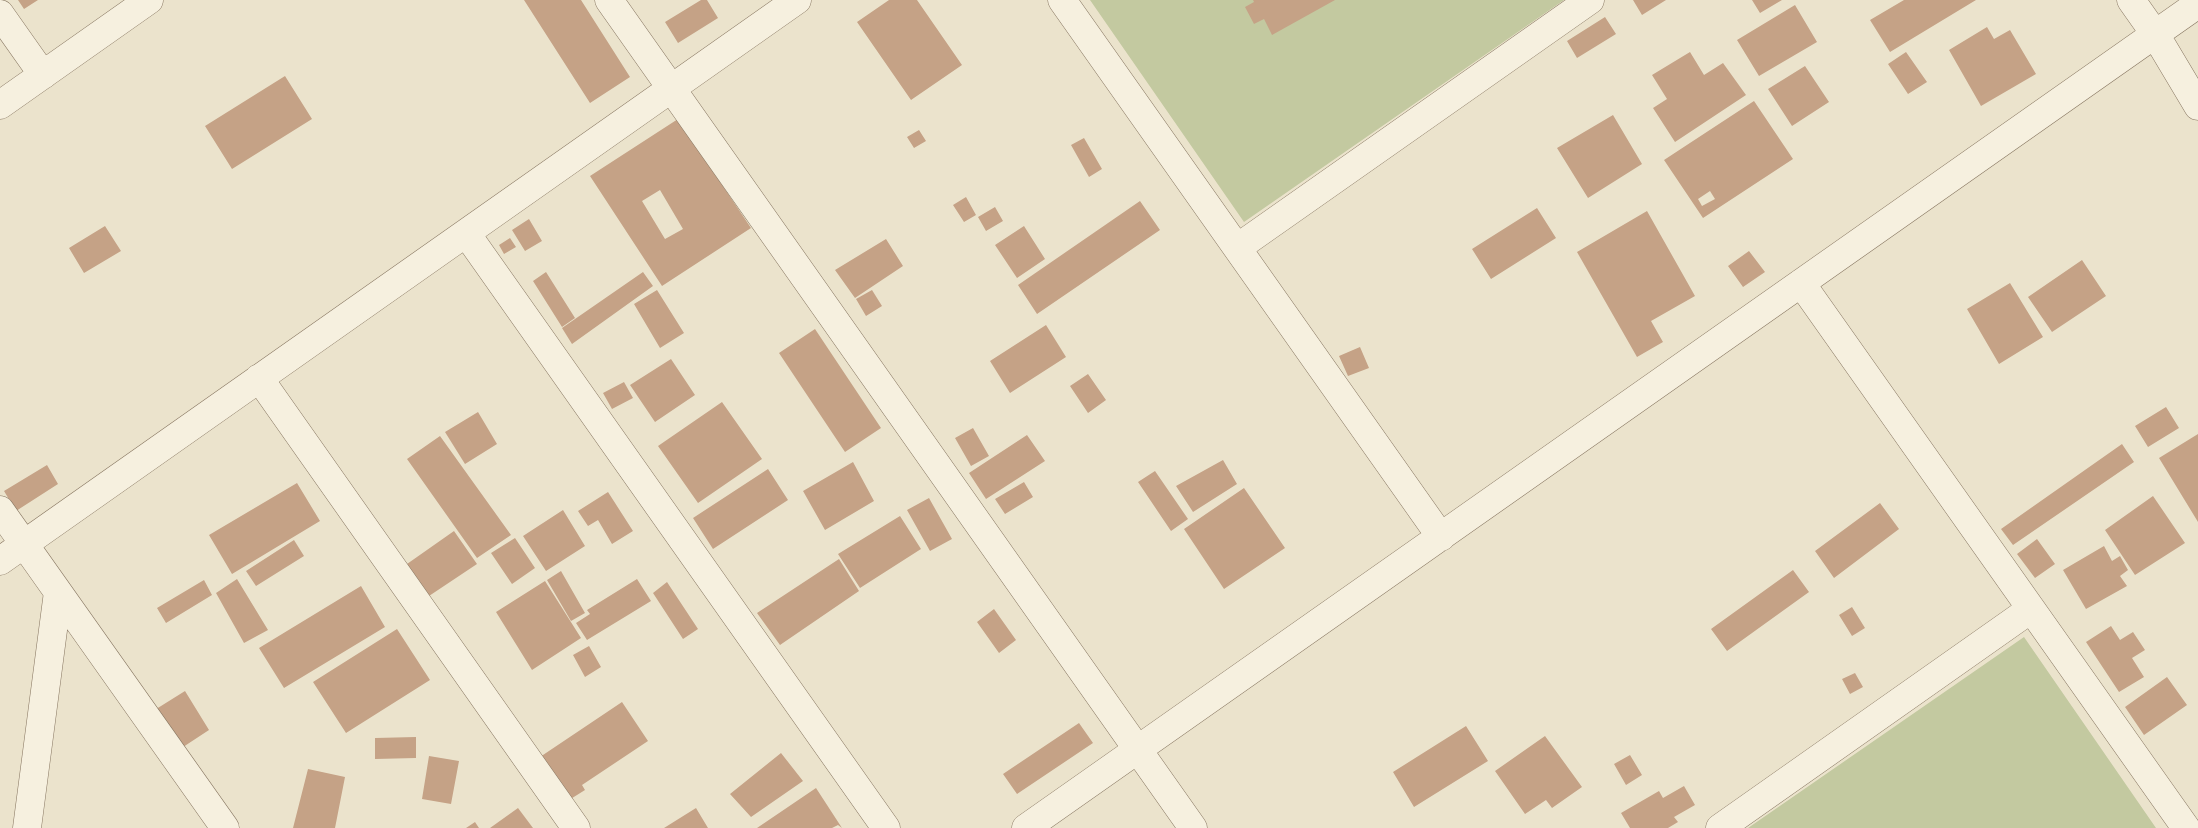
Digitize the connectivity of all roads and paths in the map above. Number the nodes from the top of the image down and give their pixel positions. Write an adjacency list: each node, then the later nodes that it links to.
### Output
1 (149, 0): 10 (street)
2 (609, 0): 11 (street)
3 (797, 0): 11 (street)
4 (1062, 0): 15 (street)
5 (1590, 0): 15 (street)
6 (2132, 0): 9 (street)
7 (2198, 4): 9 (street)
8 (0, 14): 10 (street)
9 (2155, 34): 13 (street); 16 (street)
10 (43, 75): 12 (street)
11 (671, 89): 14 (street); 24 (street)
12 (0, 105)
13 (2198, 106)
14 (466, 232): 17 (street); 28 (street)
15 (1237, 248): 19 (street)
16 (1801, 283): 19 (street); 23 (street)
17 (258, 378): 20 (street); 27 (street)
18 (0, 510): 20 (street)
19 (1441, 537): 24 (street)
20 (24, 544): 21 (street); 22 (street)
21 (0, 560)
22 (58, 592): 25 (street); 26 (street)
23 (2031, 609): 31 (street); 32 (street)
24 (1138, 750): 29 (street); 30 (street)
25 (28, 828)
26 (224, 828)
27 (576, 828)
28 (886, 828)
29 (1026, 828)
30 (1193, 828)
31 (1720, 828)
32 (2186, 828)

